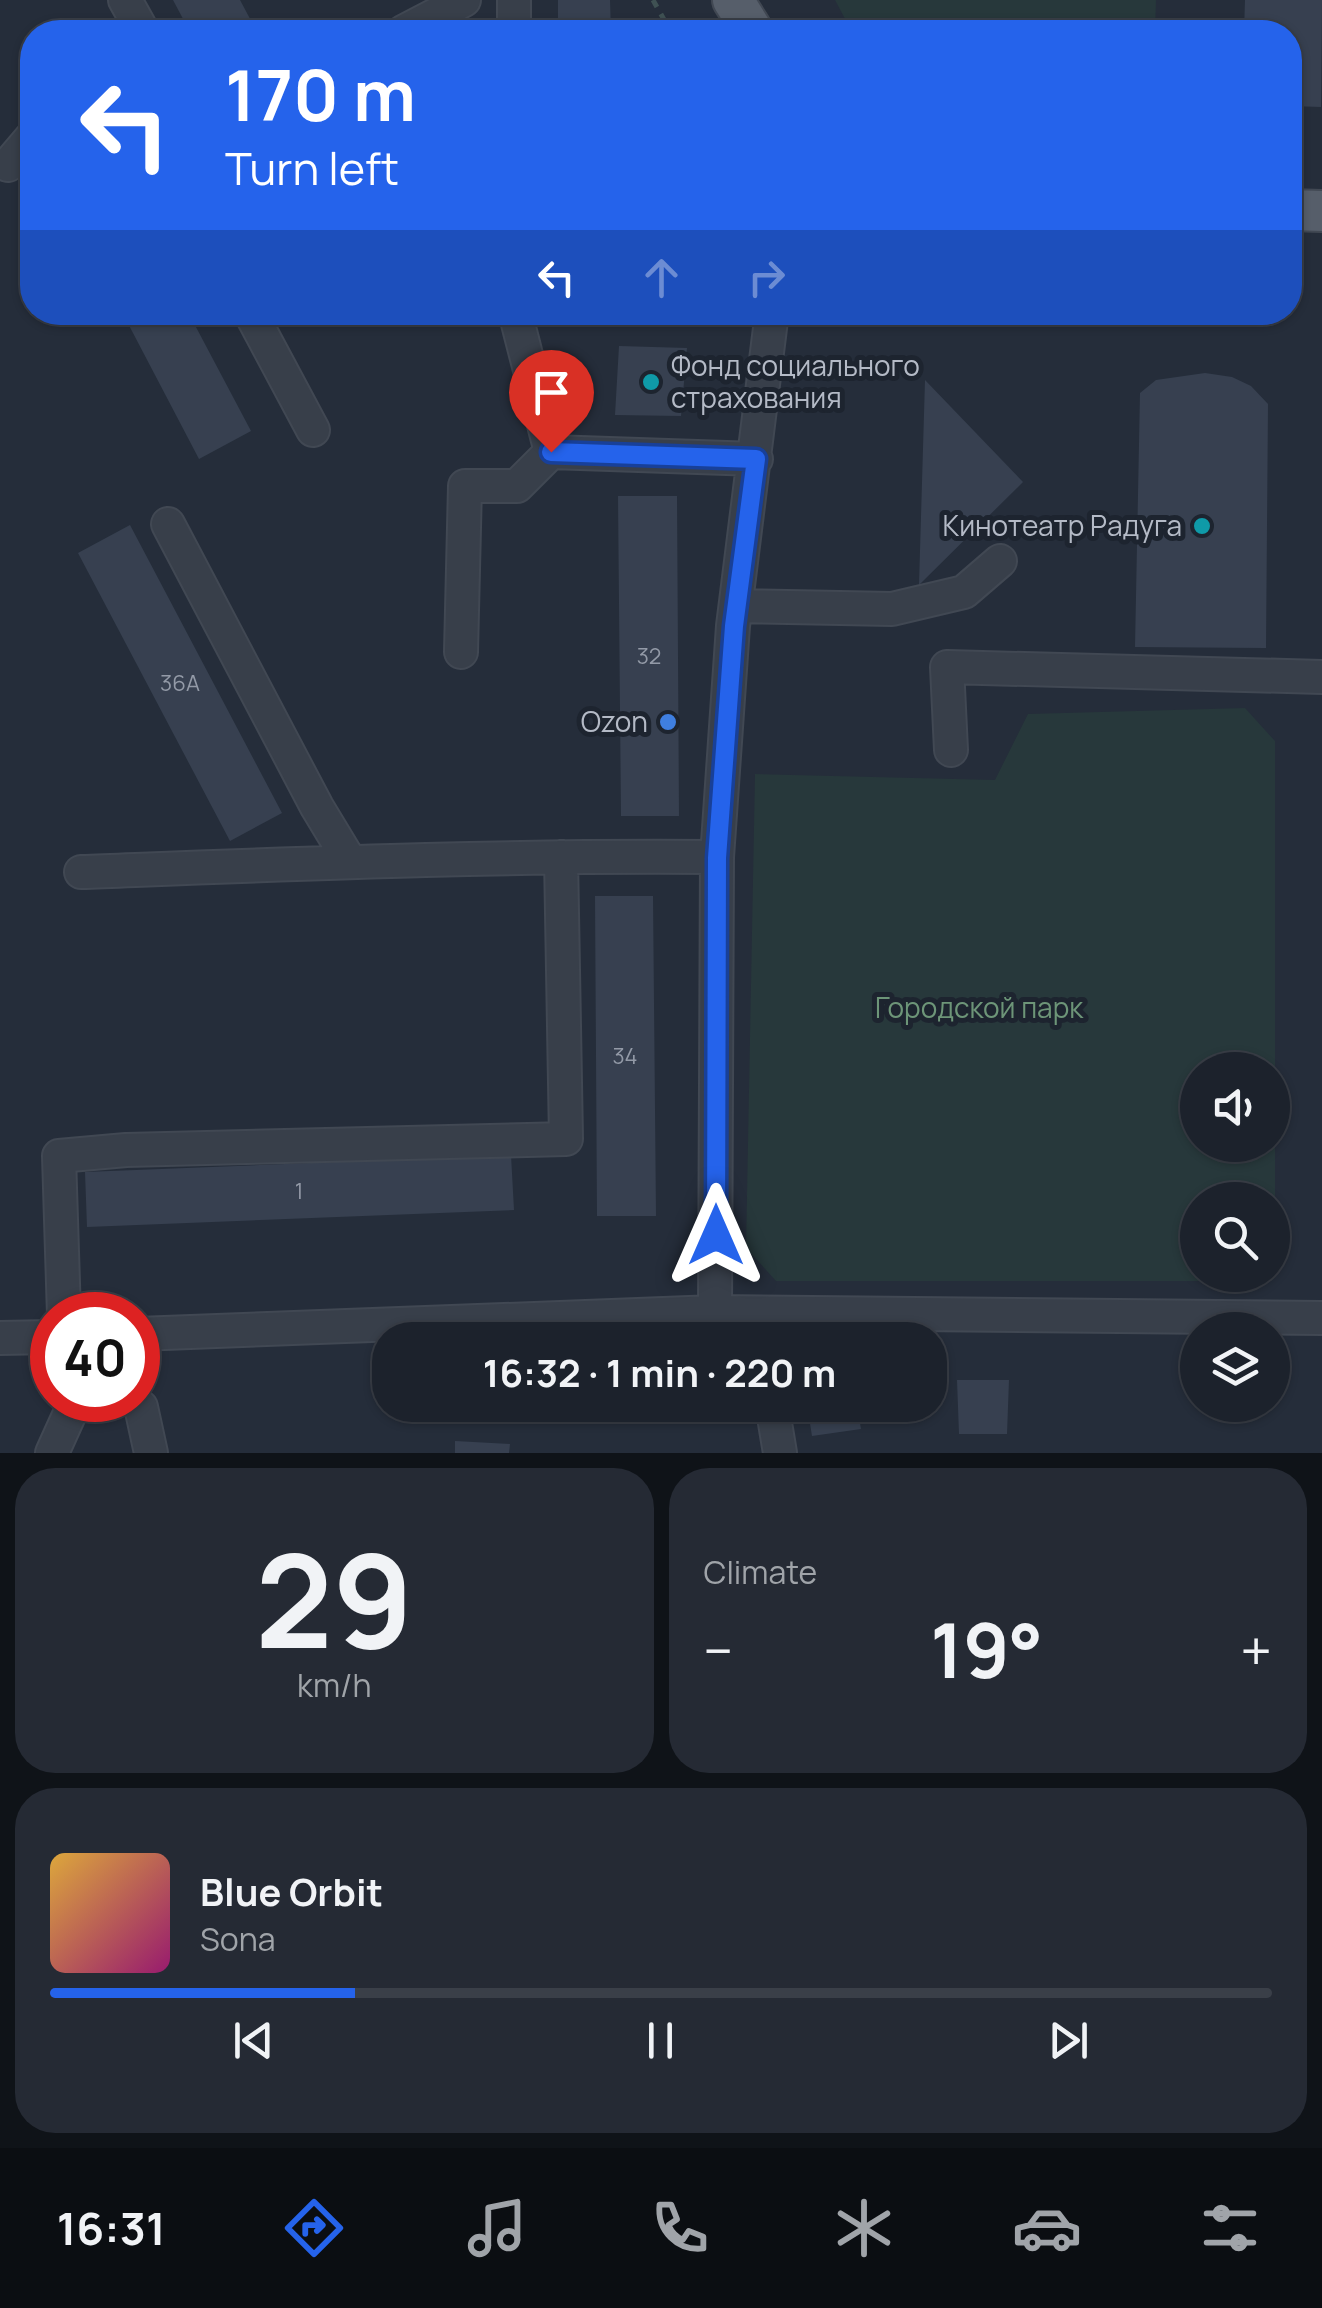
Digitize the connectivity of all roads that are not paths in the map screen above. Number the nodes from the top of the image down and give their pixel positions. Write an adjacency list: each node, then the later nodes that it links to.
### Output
1 (464, 0): 2 (street)
2 (426, 20)
3 (20, 151): 4 (street)
4 (8, 165)
5 (257, 325): 8 (street)
6 (518, 325): 9 (street)
7 (771, 325): 10 (street)
8 (313, 430)
9 (551, 452): 10 (street); 14 (street)
10 (756, 459): 13 (street)
11 (168, 524): 19 (street)
12 (1000, 562): 13 (street)
13 (736, 606): 18 (street)
14 (461, 652)
15 (1322, 677): 16 (street)
16 (950, 750)
17 (561, 858): 18 (street); 19 (street); 21 (street)
18 (717, 858): 22 (street)
19 (350, 860): 20 (street)
20 (81, 872)
21 (63, 1292)
22 (715, 1312): 23 (street); 24 (street); 25 (street)
23 (1322, 1318)
24 (725, 1322)
25 (160, 1333)
26 (30, 1337): 27 (street)
27 (0, 1338)
28 (66, 1422): 31 (street)
29 (144, 1422): 32 (street)
30 (775, 1422): 33 (street)
31 (52, 1453)
32 (151, 1453)
33 (780, 1453)

